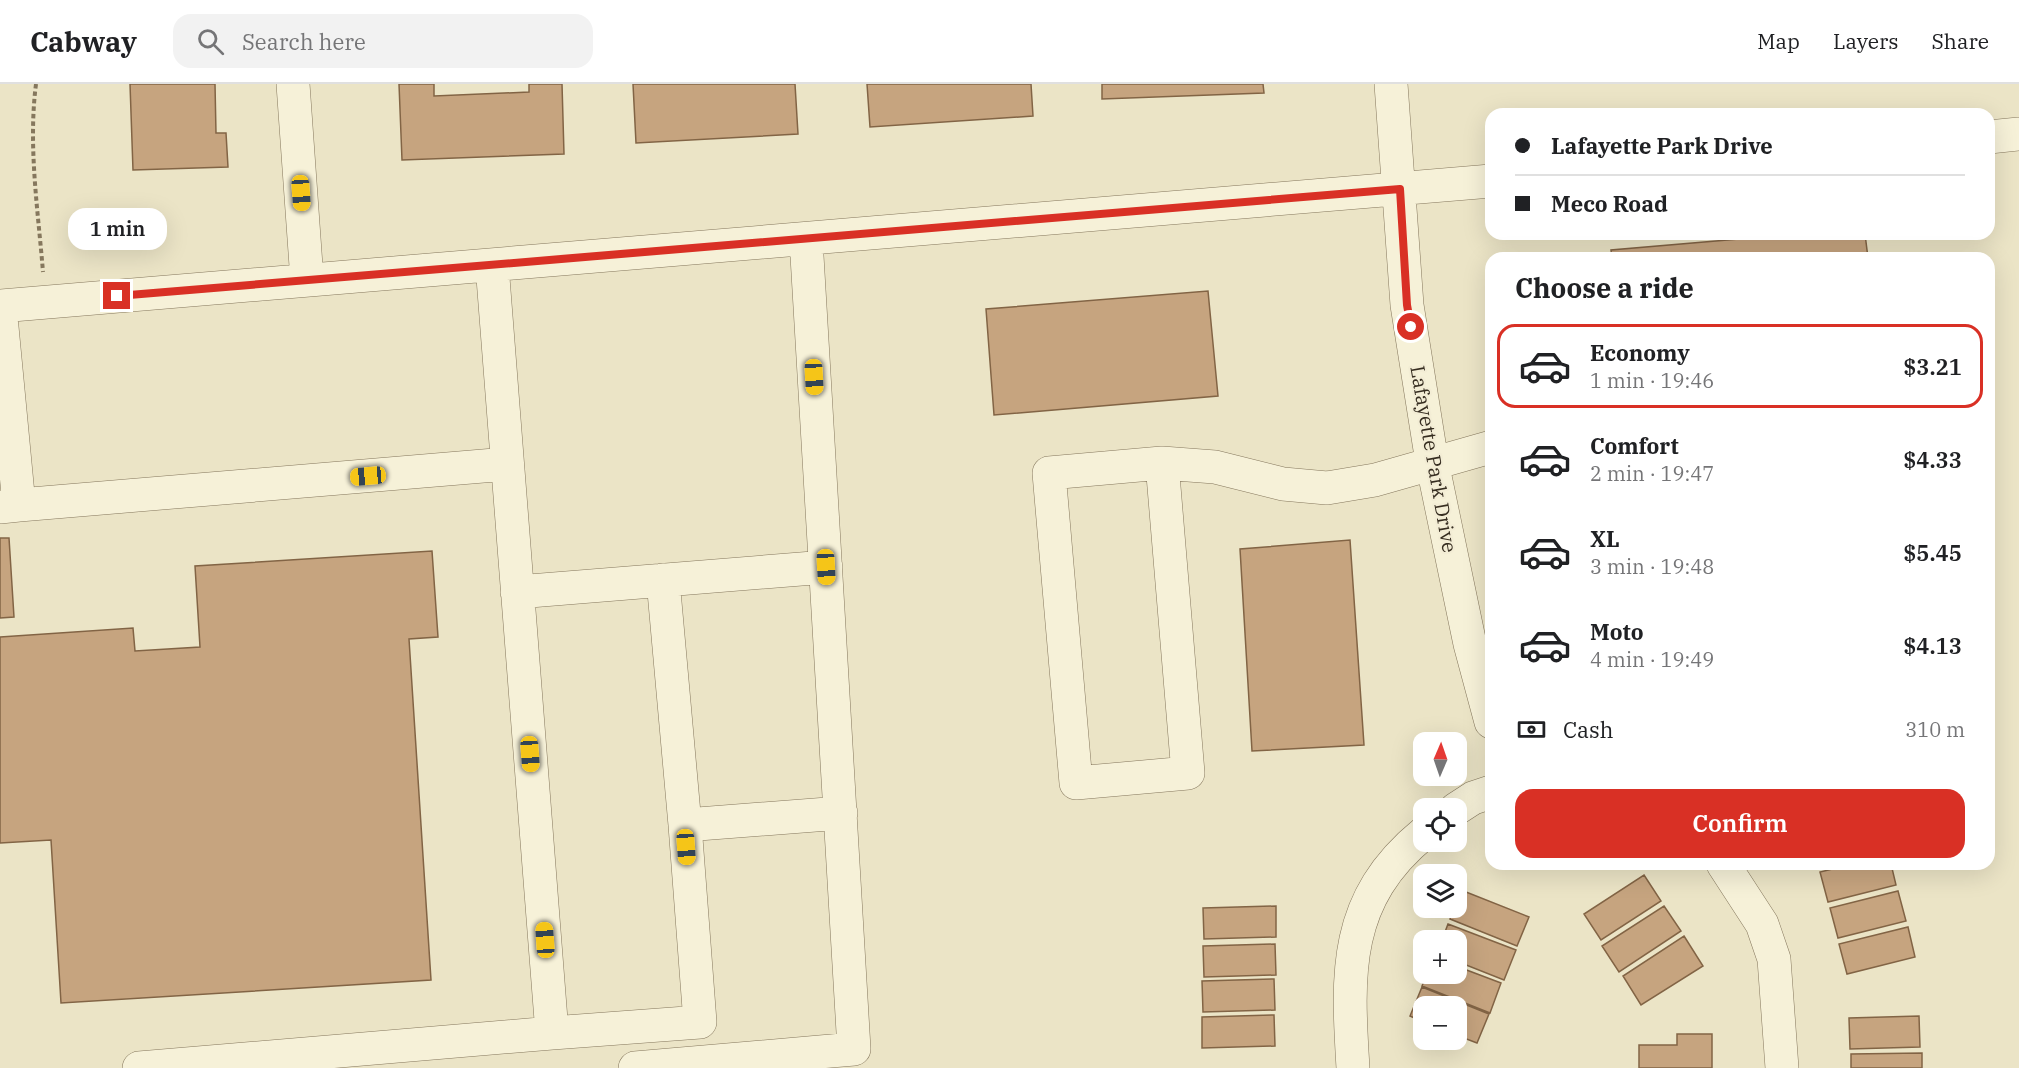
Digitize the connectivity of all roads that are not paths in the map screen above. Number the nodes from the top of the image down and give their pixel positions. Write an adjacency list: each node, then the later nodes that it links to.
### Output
1 (293, 84): 9 (street)
2 (1391, 84): 6 (street, Lafayette Park Drive)
3 (2019, 134): 4 (street)
4 (1995, 136)
5 (1485, 182): 6 (street)
6 (1400, 189): 7 (street); 12 (street, Lafayette Park Drive)
7 (806, 238): 8 (street); 16 (street)
8 (492, 265): 9 (street); 14 (street)
9 (307, 280): 10 (street)
10 (0, 306): 15 (street)
11 (1485, 449): 12 (street)
12 (1432, 462): 13 (street); 19 (street, Lafayette Park Drive)
13 (1162, 463): 13 (street)
14 (507, 464): 15 (street); 18 (street)
15 (9, 506)
16 (826, 567): 17 (street); 22 (street)
17 (663, 580): 18 (street); 23 (street)
18 (517, 592): 27 (street)
19 (1485, 700)
20 (1485, 794): 21 (street)
21 (1467, 802)
22 (841, 813): 23 (street); 30 (street)
23 (685, 825): 26 (street)
24 (1413, 842): 31 (street)
25 (1727, 870): 32 (street)
26 (619, 1029): 27 (street); 29 (street)
27 (552, 1033): 28 (street)
28 (139, 1068)
29 (624, 1068)
30 (635, 1068)
31 (1353, 1068)
32 (1782, 1068)

